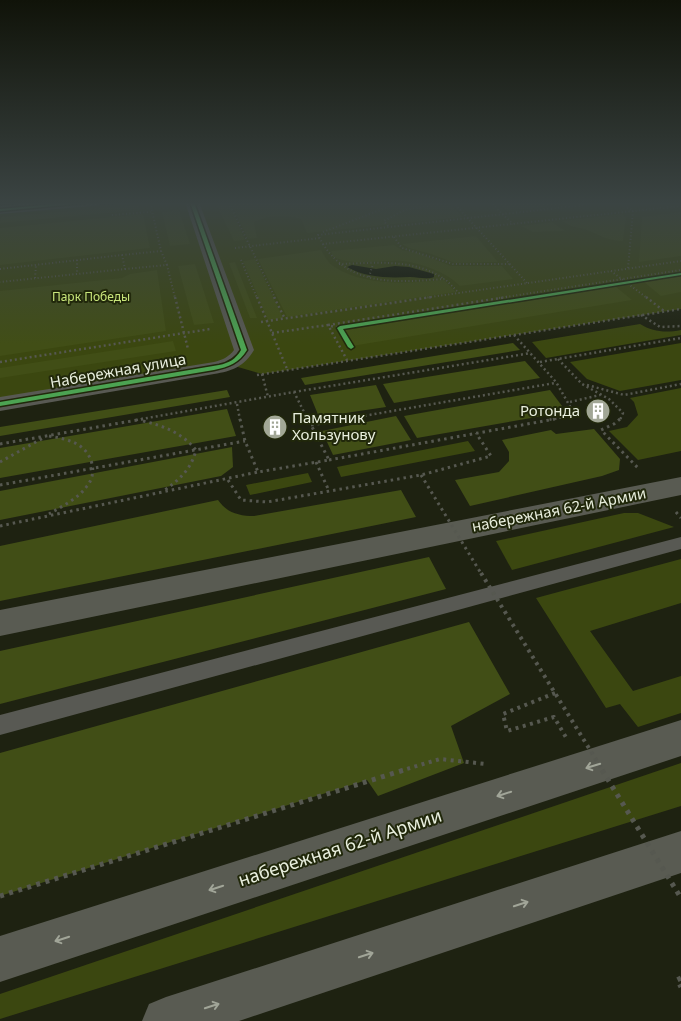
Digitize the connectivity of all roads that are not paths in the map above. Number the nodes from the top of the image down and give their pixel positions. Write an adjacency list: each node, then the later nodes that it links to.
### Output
1 (209, 250): 2 (street, Набережная улица)
2 (0, 404)
3 (680, 488): 5 (main road, набережная 62-й Армии)
4 (681, 542): 6 (lane)
5 (0, 623)
6 (0, 725)
7 (681, 738): 9 (main road, набережная 62-й Армии, one-way to 9)
8 (681, 852): 10 (main road, one-way to 8)
9 (0, 959)
10 (166, 1021)

